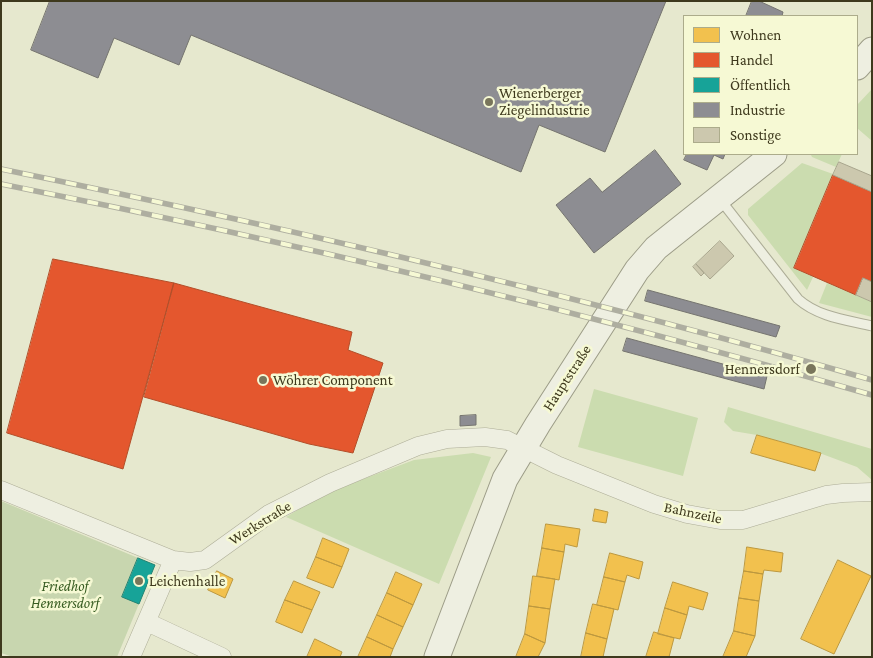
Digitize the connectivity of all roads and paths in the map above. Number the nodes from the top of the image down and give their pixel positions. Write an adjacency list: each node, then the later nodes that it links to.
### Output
1 (872, 50): 2 (street)
2 (858, 66)
3 (773, 155): 4 (street, Hauptstraße)
4 (719, 198): 5 (lane); 6 (street, Hauptstraße)
5 (872, 326)
6 (523, 447): 8 (street, Bahnzeile); 9 (street, Werkstraße); 13 (street, Hauptstraße)
7 (1, 490): 9 (street, Werkstraße)
8 (872, 492)
9 (173, 560): 10 (street)
10 (147, 622): 11 (street); 12 (street)
11 (131, 657)
12 (222, 657)
13 (437, 657)

